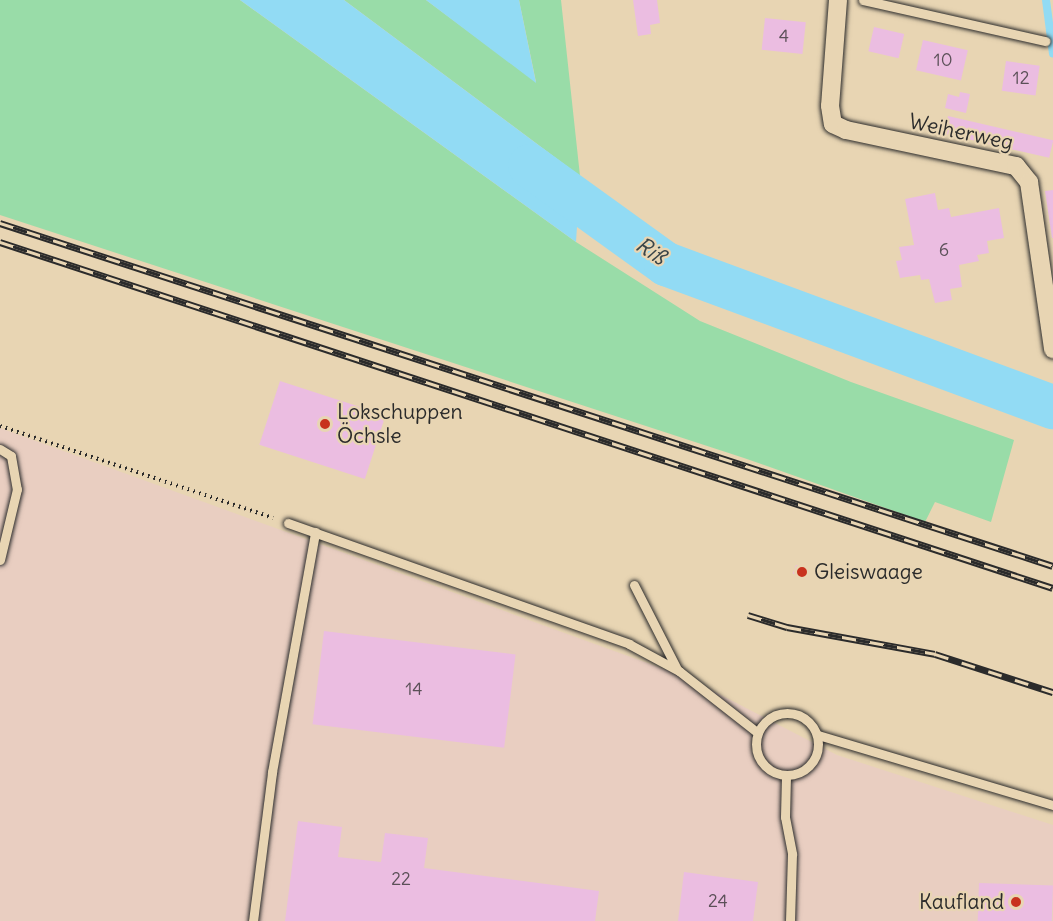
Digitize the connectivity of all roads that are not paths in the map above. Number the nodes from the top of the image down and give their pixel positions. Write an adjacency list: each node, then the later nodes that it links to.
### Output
1 (838, 0): 4 (street, Weiherweg)
2 (863, 0): 3 (lane)
3 (1045, 41)
4 (1053, 350)
5 (0, 449): 8 (lane)
6 (288, 523): 7 (lane)
7 (315, 532): 10 (lane); 15 (lane)
8 (0, 560)
9 (634, 585): 10 (lane)
10 (678, 671): 11 (lane)
11 (758, 733): 12 (lane); 13 (lane)
12 (818, 735): 13 (lane); 14 (lane)
13 (786, 776): 16 (lane)
14 (1053, 806)
15 (253, 921)
16 (790, 921)

